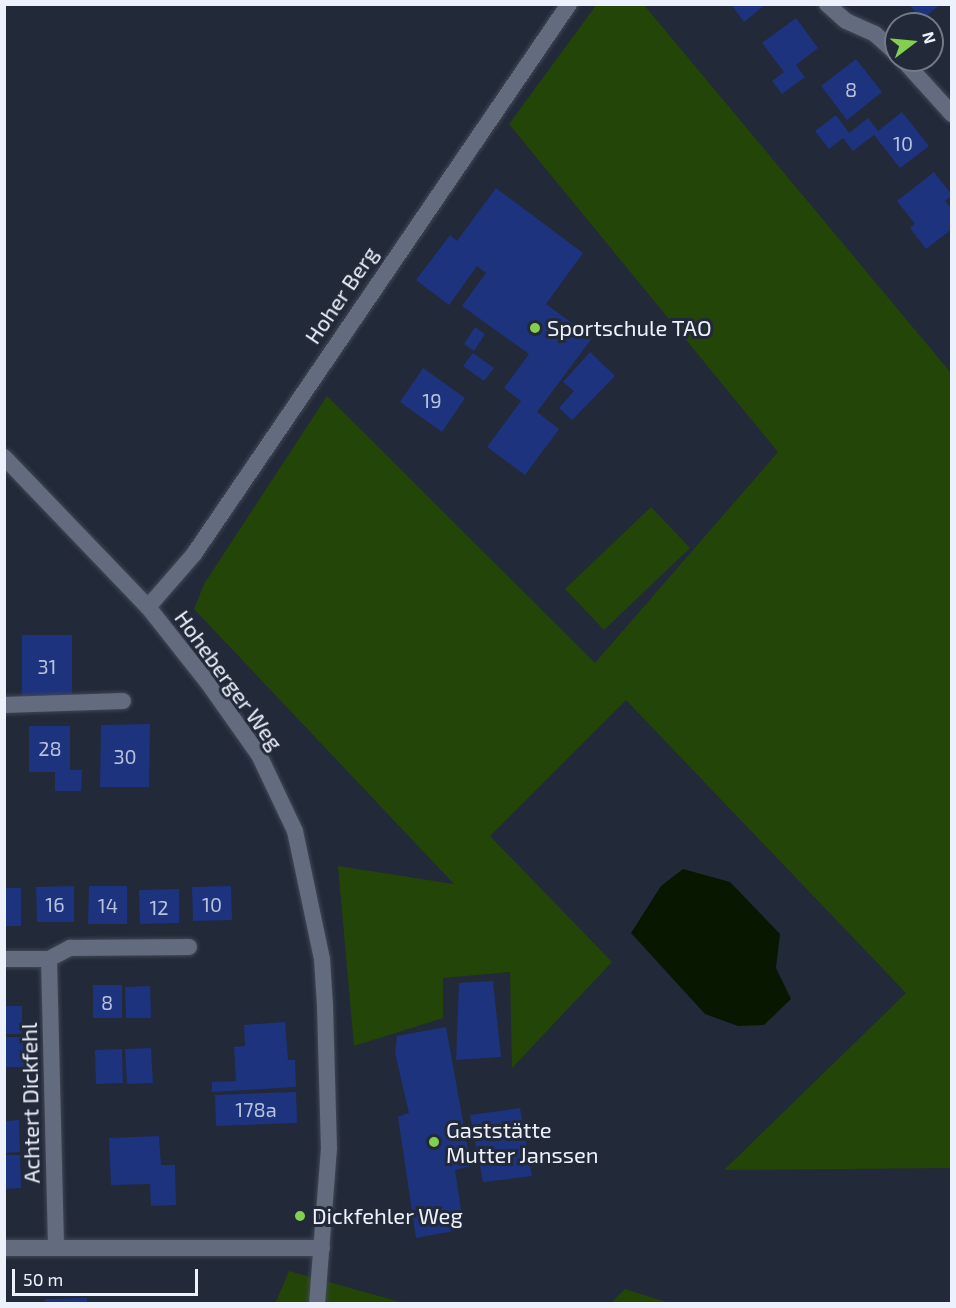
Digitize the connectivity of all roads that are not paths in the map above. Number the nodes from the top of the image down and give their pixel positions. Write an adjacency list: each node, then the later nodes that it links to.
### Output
1 (569, 4): 7 (street, Hoher Berg)
2 (826, 4): 3 (street)
3 (884, 42)
4 (914, 72): 5 (street)
5 (951, 114)
6 (4, 457): 7 (street, Hoheberger Weg)
7 (148, 607): 15 (street, Hoheberger Weg)
8 (123, 701): 9 (street)
9 (4, 705)
10 (189, 946): 11 (street)
11 (49, 958): 12 (street); 13 (street, Achtert Dickfehl)
12 (4, 959)
13 (56, 1247): 14 (street); 15 (street)
14 (4, 1248)
15 (322, 1248): 16 (street, Hoheberger Weg)
16 (317, 1304)

